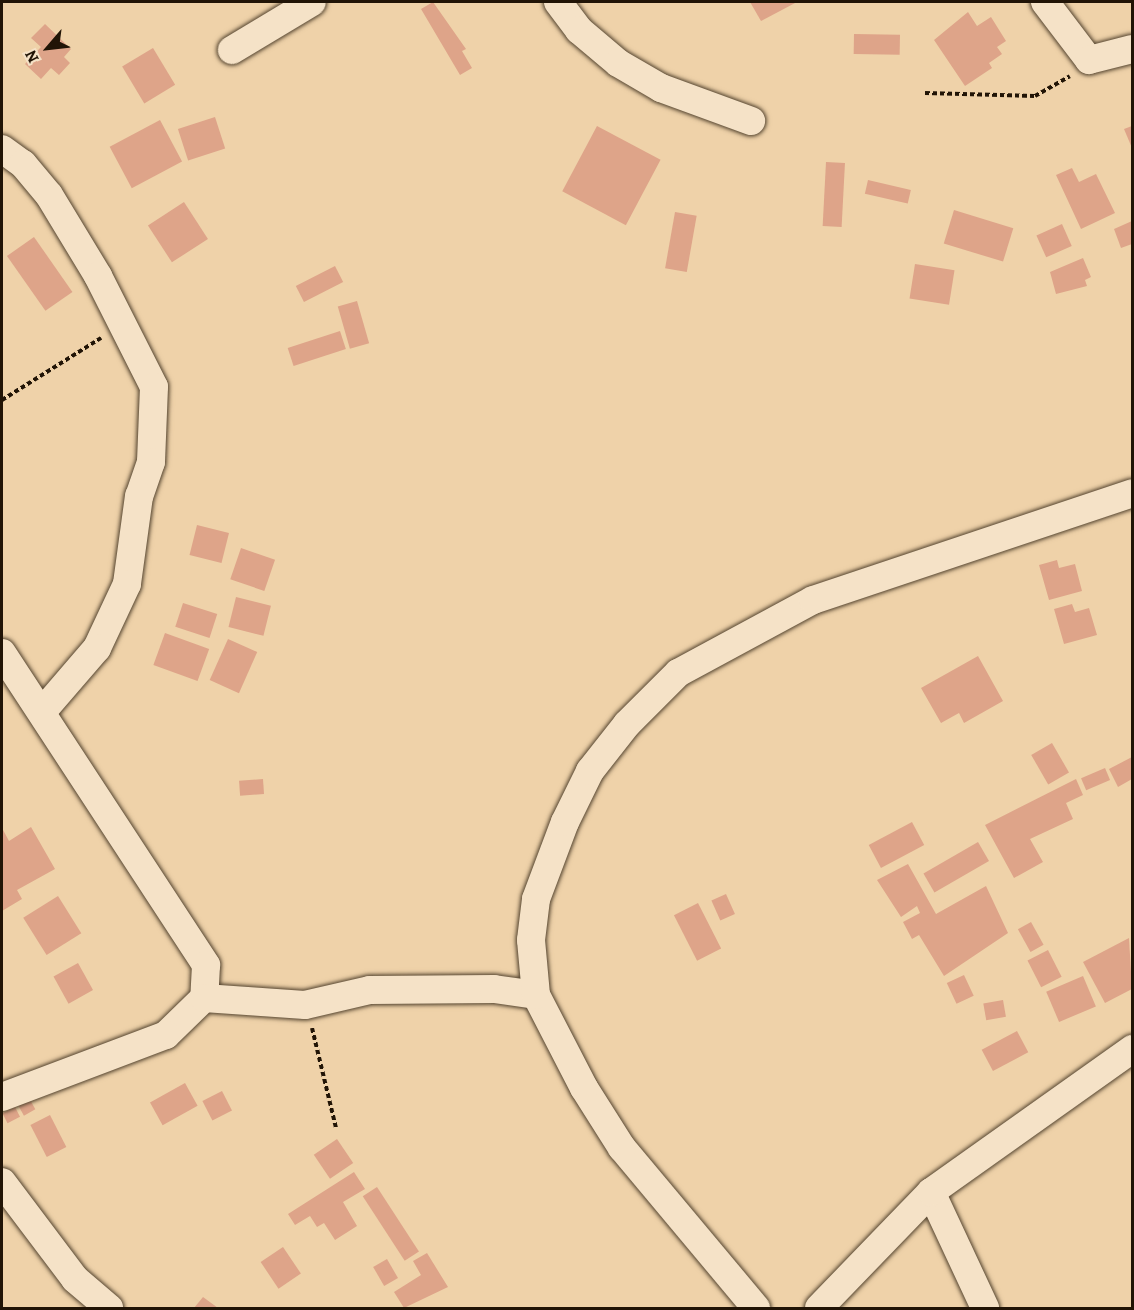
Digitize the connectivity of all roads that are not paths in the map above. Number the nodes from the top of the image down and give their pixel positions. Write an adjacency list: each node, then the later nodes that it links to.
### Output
1 (312, 2): 5 (street)
2 (558, 2): 6 (street)
3 (1045, 2): 4 (street)
4 (1132, 49)
5 (232, 50)
6 (751, 121)
7 (2, 149): 10 (street)
8 (1132, 493): 11 (street)
9 (2, 653): 10 (street)
10 (42, 712): 12 (street)
11 (536, 995): 12 (street); 18 (street)
12 (204, 998): 14 (street)
13 (1132, 1050): 16 (street)
14 (2, 1097)
15 (2, 1182): 17 (street)
16 (932, 1192): 19 (street); 20 (street)
17 (109, 1308)
18 (756, 1308)
19 (819, 1308)
20 (985, 1308)

